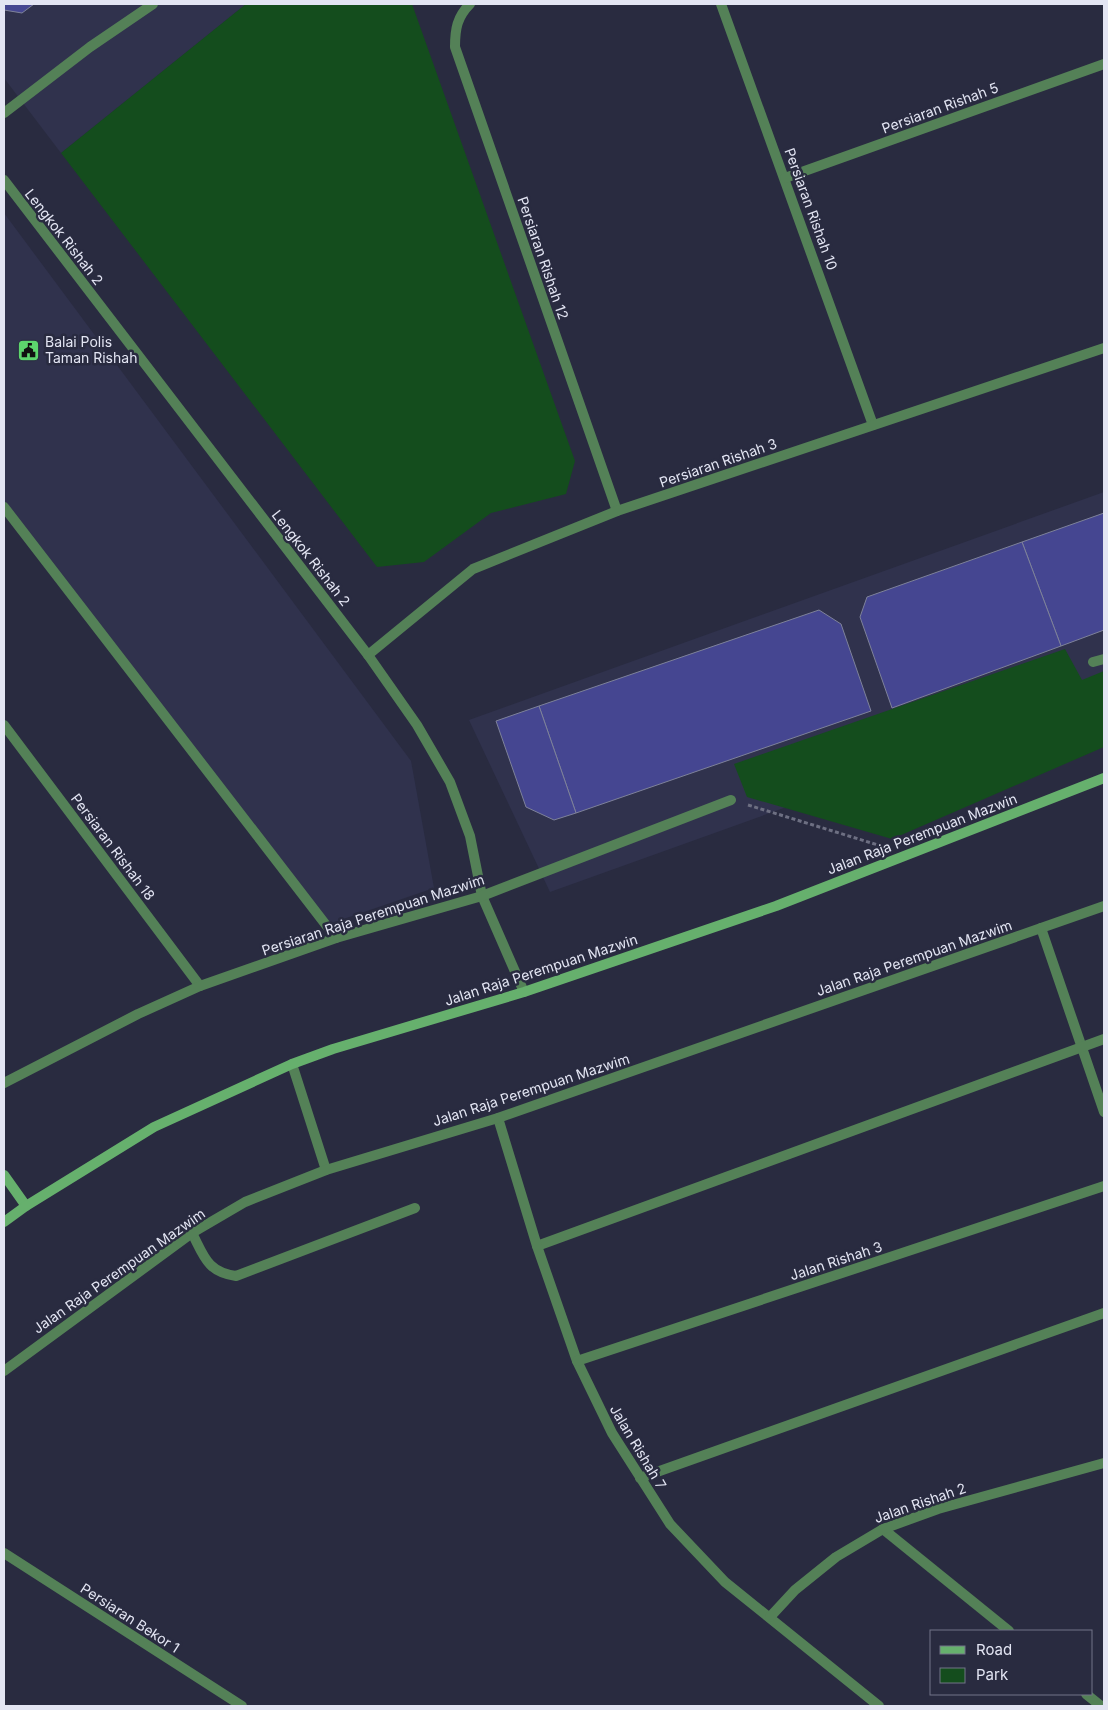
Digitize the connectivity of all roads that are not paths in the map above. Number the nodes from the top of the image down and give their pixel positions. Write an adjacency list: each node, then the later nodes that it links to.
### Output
1 (153, 4): 5 (street)
2 (470, 4): 11 (street, Persiaran Rishah 12)
3 (721, 4): 6 (street, Persiaran Rishah 10)
4 (1104, 64): 6 (street, Persiaran Rishah 5)
5 (4, 113)
6 (785, 178): 9 (street, Persiaran Rishah 10)
7 (4, 180): 12 (street, Lengkok Rishah 2)
8 (1104, 348): 9 (street, Persiaran Rishah 3)
9 (873, 425): 11 (street, Persiaran Rishah 3)
10 (4, 507): 21 (street)
11 (617, 511): 12 (street, Persiaran Rishah 3)
12 (368, 655): 18 (street, Lengkok Rishah 2)
13 (1104, 659): 14 (street)
14 (1093, 662)
15 (4, 725): 22 (street, Persiaran Rishah 18)
16 (1104, 778): 23 (main road, Jalan Raja Perempuan Mazwin)
17 (731, 800): 18 (street, Persiaran Raja Perempuan Mazwim)
18 (482, 896): 21 (street, Persiaran Raja Perempuan Mazwim); 23 (street, Lengkok Rishah 2)
19 (1104, 906): 20 (street, Jalan Raja Perempuan Mazwim)
20 (1041, 928): 25 (street); 29 (street, Jalan Raja Perempuan Mazwim)
21 (336, 938): 22 (street, Persiaran Raja Perempuan Mazwim)
22 (200, 986): 27 (street, Persiaran Raja Perempuan Mazwim)
23 (524, 992): 26 (main road, Jalan Raja Perempuan Mazwin)
24 (1104, 1039): 25 (street)
25 (1081, 1048): 28 (street); 37 (street)
26 (292, 1064): 30 (street); 33 (main road, Jalan Raja Perempuan Mazwin)
27 (4, 1083)
28 (1104, 1112)
29 (498, 1118): 30 (street, Jalan Raja Perempuan Mazwim); 37 (street, Jalan Rishah 7)
30 (326, 1170): 36 (street, Jalan Raja Perempuan Mazwim)
31 (4, 1175): 33 (main road)
32 (1104, 1186): 39 (street, Jalan Rishah 3)
33 (26, 1206): 35 (main road, Jalan Raja Perempuan Mazwin)
34 (415, 1208): 36 (street)
35 (4, 1222)
36 (192, 1233): 40 (street, Jalan Raja Perempuan Mazwim)
37 (537, 1246): 39 (street, Jalan Rishah 7)
38 (1104, 1313): 42 (street)
39 (577, 1361): 42 (street, Jalan Rishah 7)
40 (4, 1370)
41 (1104, 1463): 43 (street, Jalan Rishah 2)
42 (640, 1478): 45 (street, Jalan Rishah 7)
43 (883, 1529): 45 (street, Jalan Rishah 2); 46 (street)
44 (4, 1553): 48 (street, Persiaran Bekor 1)
45 (770, 1617): 49 (street, Jalan Rishah 7)
46 (1008, 1630)
47 (1087, 1695): 50 (street)
48 (242, 1706)
49 (879, 1706)
50 (1101, 1706)

